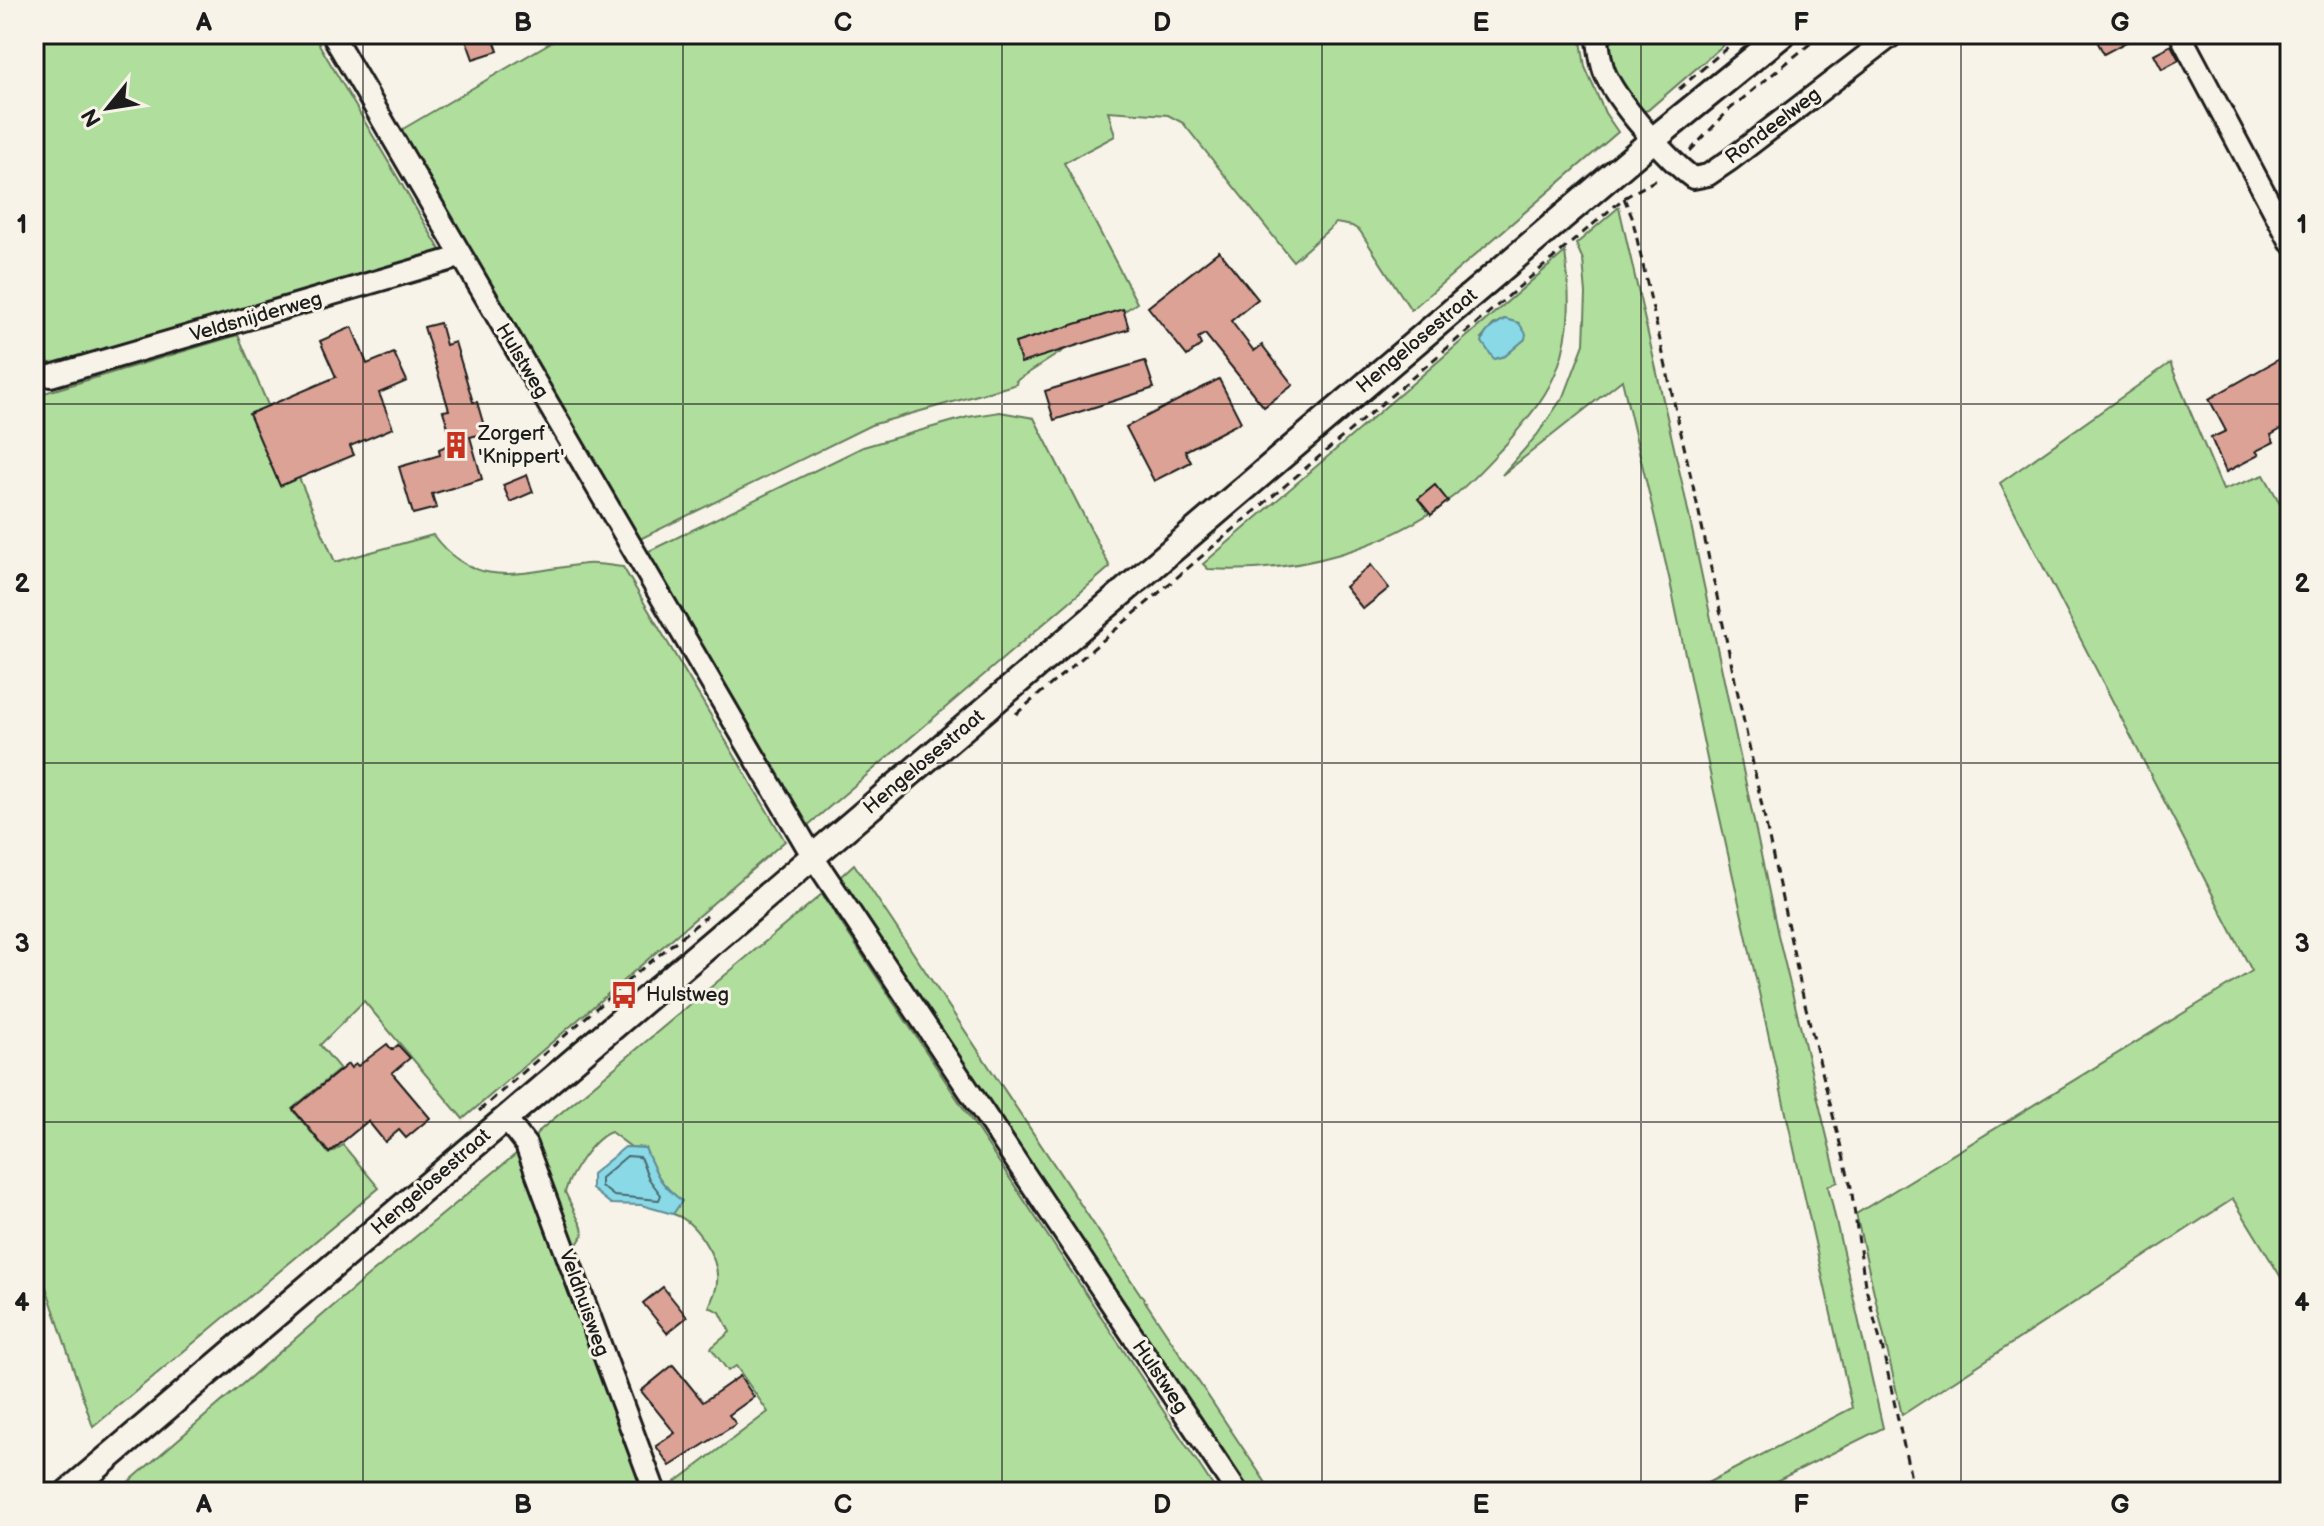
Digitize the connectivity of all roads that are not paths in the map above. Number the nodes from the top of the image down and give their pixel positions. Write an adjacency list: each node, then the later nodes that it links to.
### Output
1 (332, 34): 8 (street, Hulstweg)
2 (1597, 34): 6 (street)
3 (1783, 34): 6 (main road, Hengelosestraat)
4 (1894, 34): 6 (street, Rondeelweg)
5 (2180, 34): 7 (street)
6 (1654, 139): 10 (main road, Hengelosestraat)
7 (2290, 241)
8 (460, 257): 9 (street, Veldsnijderweg); 10 (street, Hulstweg)
9 (51, 376)
10 (813, 857): 11 (main road, Hengelosestraat); 14 (street, Hulstweg)
11 (505, 1118): 12 (main road, Hengelosestraat); 13 (street, Veldhuisweg)
12 (68, 1492)
13 (655, 1492)
14 (1237, 1492)

